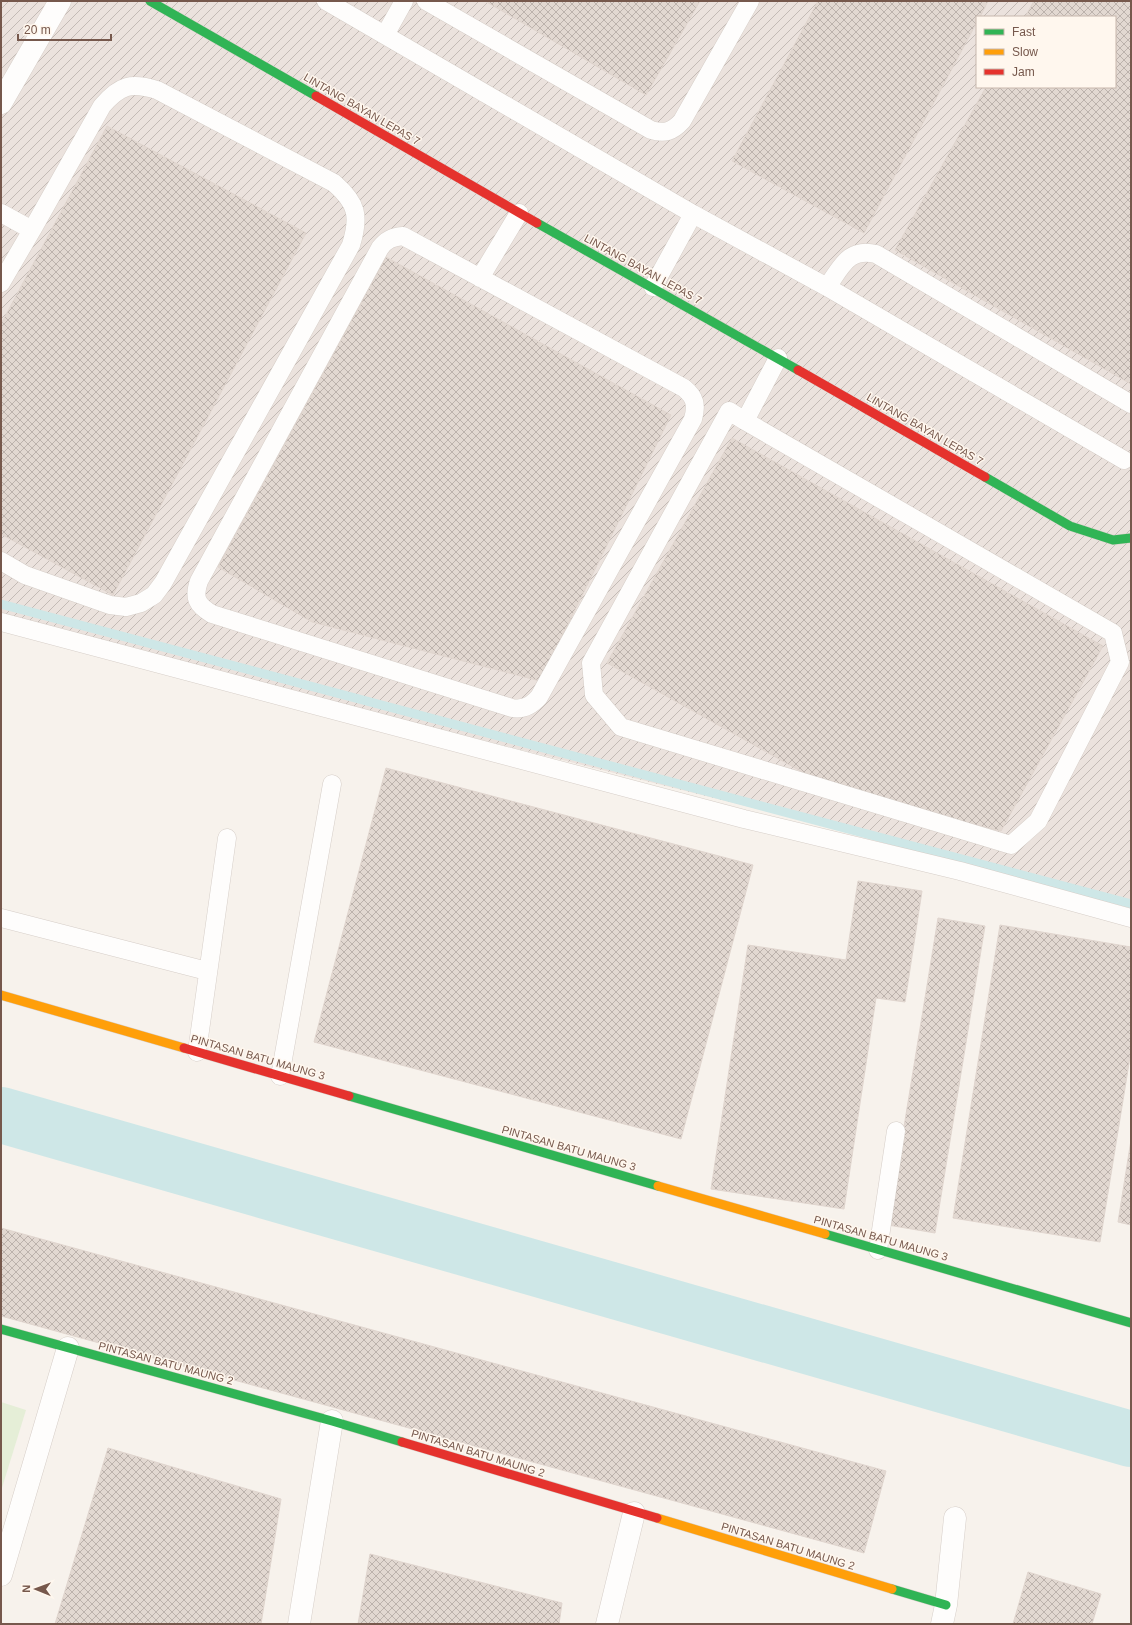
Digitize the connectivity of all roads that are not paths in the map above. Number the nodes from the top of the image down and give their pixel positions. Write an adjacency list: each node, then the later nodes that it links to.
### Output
1 (60, 1): 8 (street)
2 (150, 1): 10 (street, LINTANG BAYAN LEPAS 7)
3 (326, 1): 7 (lane)
4 (404, 1): 7 (lane)
5 (426, 1): 6 (lane)
6 (750, 1)
7 (385, 35): 11 (lane)
8 (1, 103)
9 (1, 213): 12 (lane)
10 (519, 213): 13 (lane); 15 (street, LINTANG BAYAN LEPAS 7)
11 (693, 214): 15 (lane); 16 (lane)
12 (32, 230): 14 (lane); 22 (lane)
13 (480, 278): 13 (lane)
14 (1, 283)
15 (652, 287): 17 (street, LINTANG BAYAN LEPAS 7)
16 (827, 287): 18 (lane); 20 (lane)
17 (778, 358): 19 (lane); 21 (street, LINTANG BAYAN LEPAS 7)
18 (1131, 404)
19 (745, 421): 19 (lane)
20 (1124, 460)
21 (1131, 538)
22 (1, 561)
23 (1, 622): 27 (lane)
24 (332, 784): 31 (lane)
25 (227, 838): 28 (lane)
26 (1, 918): 28 (lane)
27 (1131, 918)
28 (207, 970): 30 (lane)
29 (1, 995): 30 (street, PINTASAN BATU MAUNG 3)
30 (197, 1052): 31 (street, PINTASAN BATU MAUNG 3)
31 (280, 1076): 33 (street, PINTASAN BATU MAUNG 3)
32 (896, 1131): 33 (lane)
33 (878, 1250): 34 (street, PINTASAN BATU MAUNG 3)
34 (1131, 1323)
35 (1, 1329): 36 (street, PINTASAN BATU MAUNG 2)
36 (68, 1348): 37 (street, PINTASAN BATU MAUNG 2); 40 (street)
37 (332, 1421): 38 (street, PINTASAN BATU MAUNG 2); 42 (street)
38 (634, 1513): 41 (street, PINTASAN BATU MAUNG 2); 43 (street)
39 (955, 1518): 41 (street)
40 (1, 1575)
41 (944, 1615)
42 (299, 1624)
43 (607, 1624)

